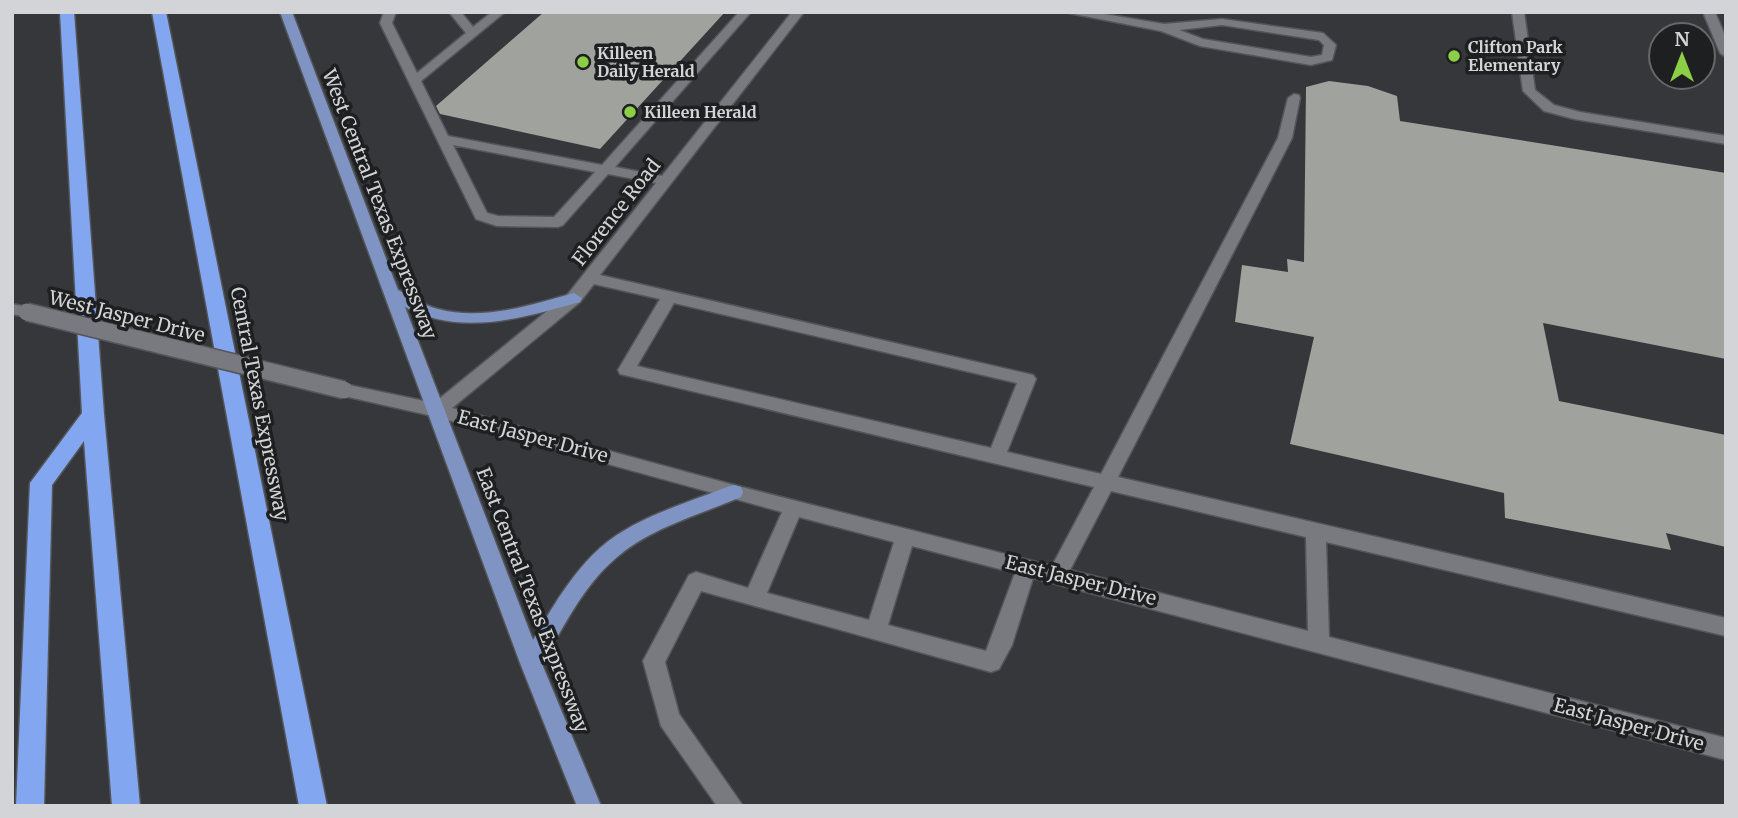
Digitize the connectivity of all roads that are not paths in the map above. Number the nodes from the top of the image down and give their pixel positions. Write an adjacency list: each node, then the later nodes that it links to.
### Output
1 (67, 12): 27 (highway)
2 (159, 12): 44 (highway, Central Texas Expressway)
3 (286, 12): 22 (main road, West Central Texas Expressway)
4 (390, 12): 15 (street)
5 (455, 12): 13 (street)
6 (499, 12): 13 (street)
7 (745, 12): 19 (street)
8 (798, 12): 20 (street, Florence Road)
9 (1070, 12): 12 (street)
10 (1518, 12): 18 (street)
11 (1709, 12): 14 (street)
12 (1164, 28): 12 (street)
13 (473, 34): 15 (street)
14 (1726, 53)
15 (415, 80): 17 (street)
16 (1294, 98): 29 (street)
17 (444, 139): 19 (street); 19 (street)
18 (1726, 141)
19 (606, 169): 20 (street)
20 (667, 181): 21 (street, Florence Road)
21 (591, 278): 23 (street); 24 (street, Florence Road)
22 (394, 294): 24 (main road); 26 (main road, West Central Texas Expressway)
23 (670, 296): 28 (street); 28 (street)
24 (574, 298): 26 (street, Florence Road)
25 (20, 311): 26 (street, West Jasper Drive, bridge)
26 (437, 410): 30 (street, East Jasper Drive); 40 (main road, East Central Texas Expressway)
27 (93, 414): 42 (highway); 43 (highway)
28 (997, 455): 29 (street)
29 (1107, 483): 32 (street); 35 (street)
30 (734, 492): 31 (street, East Jasper Drive); 40 (main road)
31 (794, 508): 33 (street, East Jasper Drive); 36 (street)
32 (1316, 532): 37 (street); 39 (street)
33 (906, 535): 34 (street, East Jasper Drive); 38 (street)
34 (1027, 566): 35 (street, East Jasper Drive); 38 (street)
35 (1058, 574): 39 (street, East Jasper Drive)
36 (754, 598): 38 (street); 46 (street)
37 (1726, 627)
38 (876, 631)
39 (1319, 643): 41 (street, East Jasper Drive)
40 (531, 663): 45 (main road, East Central Texas Expressway)
41 (1726, 749)
42 (30, 806)
43 (126, 806)
44 (313, 806)
45 (589, 806)
46 (731, 806)

